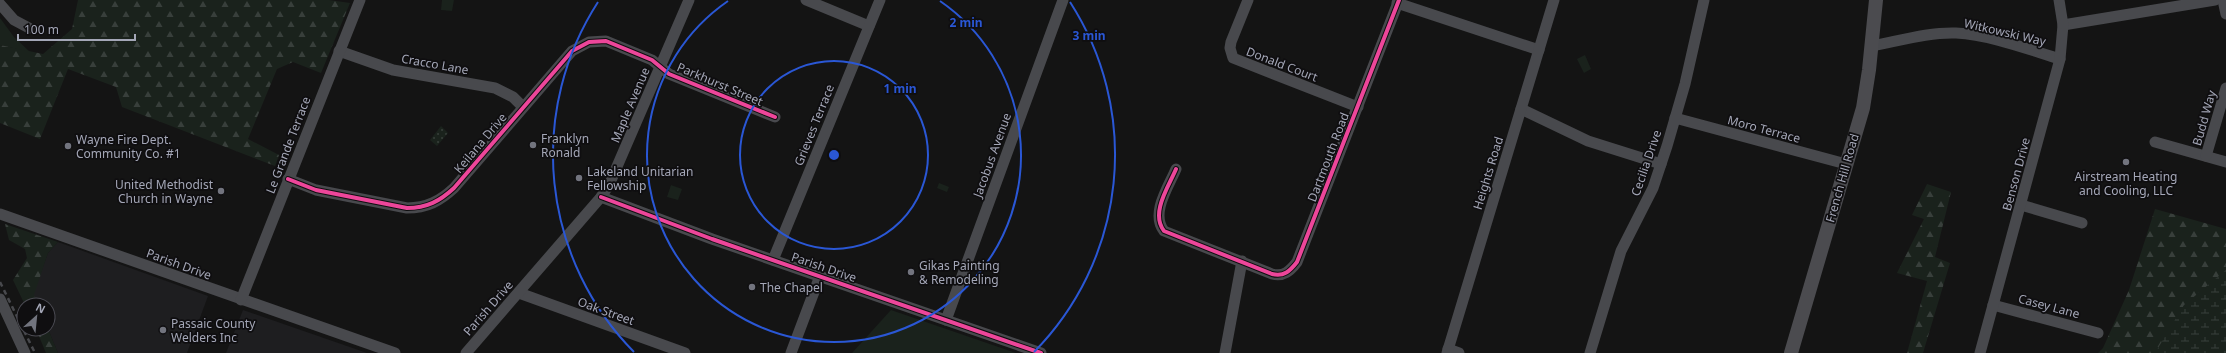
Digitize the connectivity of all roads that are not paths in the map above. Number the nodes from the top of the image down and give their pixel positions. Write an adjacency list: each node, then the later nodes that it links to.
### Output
1 (360, 0): 21 (street, Le Grande Terrace)
2 (689, 0): 23 (street, Maple Avenue)
3 (806, 0): 17 (street)
4 (880, 0): 17 (street, Grieves Terrace)
5 (1063, 0): 48 (street, Jacobus Avenue)
6 (1248, 0): 26 (street, Donald Court)
7 (1554, 0): 20 (street, Heights Road)
8 (1704, 0): 29 (street, Cecilia Drive)
9 (1876, 0): 19 (main road, French Hill Road)
10 (2059, 0): 16 (street, Benson Drive)
11 (2214, 0): 16 (street)
12 (2223, 0): 15 (street)
13 (1398, 2): 20 (street); 26 (street, Dartmouth Road)
14 (0, 4): 18 (street)
15 (2226, 14)
16 (2063, 25): 22 (street, Benson Drive)
17 (869, 26): 41 (street, Grieves Terrace)
18 (29, 28)
19 (1872, 46): 22 (street, Witkowski Way); 34 (main road, French Hill Road)
20 (1539, 50): 27 (street, Heights Road)
21 (339, 51): 25 (street, Cracco Lane); 36 (street, Le Grande Terrace)
22 (2060, 59): 38 (street, Benson Drive)
23 (660, 67): 25 (street, Keilana Drive); 28 (street, Parkhurst Street); 37 (street, Maple Avenue)
24 (2226, 88): 31 (street, Budd Way)
25 (523, 107): 36 (street, Keilana Drive)
26 (1358, 107): 42 (street, Dartmouth Road)
27 (1521, 108): 33 (street); 50 (street, Heights Road)
28 (775, 117)
29 (1675, 118): 33 (street, Cecilia Drive); 34 (street, Moro Terrace)
30 (2155, 142): 31 (street)
31 (2206, 156): 32 (street)
32 (2226, 162)
33 (1661, 164): 58 (street, Cecilia Drive)
34 (1846, 164): 59 (main road, French Hill Road)
35 (1176, 168): 42 (street, Dartmouth Road)
36 (288, 179): 46 (street, Le Grande Terrace)
37 (601, 197): 41 (street, Parish Drive); 44 (street, Parish Drive)
38 (2021, 204): 40 (street); 47 (street, Benson Drive)
39 (4, 216): 46 (street, Parish Drive)
40 (2082, 222)
41 (773, 260): 43 (street, Parish Drive)
42 (1242, 261): 57 (street)
43 (820, 276): 48 (street, Parish Drive); 55 (street)
44 (519, 293): 53 (street, Parish Drive); 54 (street, Oak Street)
45 (0, 299): 51 (street)
46 (241, 300): 52 (street, Parish Drive)
47 (1993, 305): 49 (street, Casey Lane); 60 (street, Benson Drive)
48 (946, 320): 56 (street, Parish Drive)
49 (2098, 333)
50 (1452, 352)
51 (25, 353)
52 (394, 353)
53 (466, 353)
54 (685, 353)
55 (791, 353)
56 (1041, 353)
57 (1225, 353)
58 (1590, 353)
59 (1791, 353)
60 (1980, 353)

